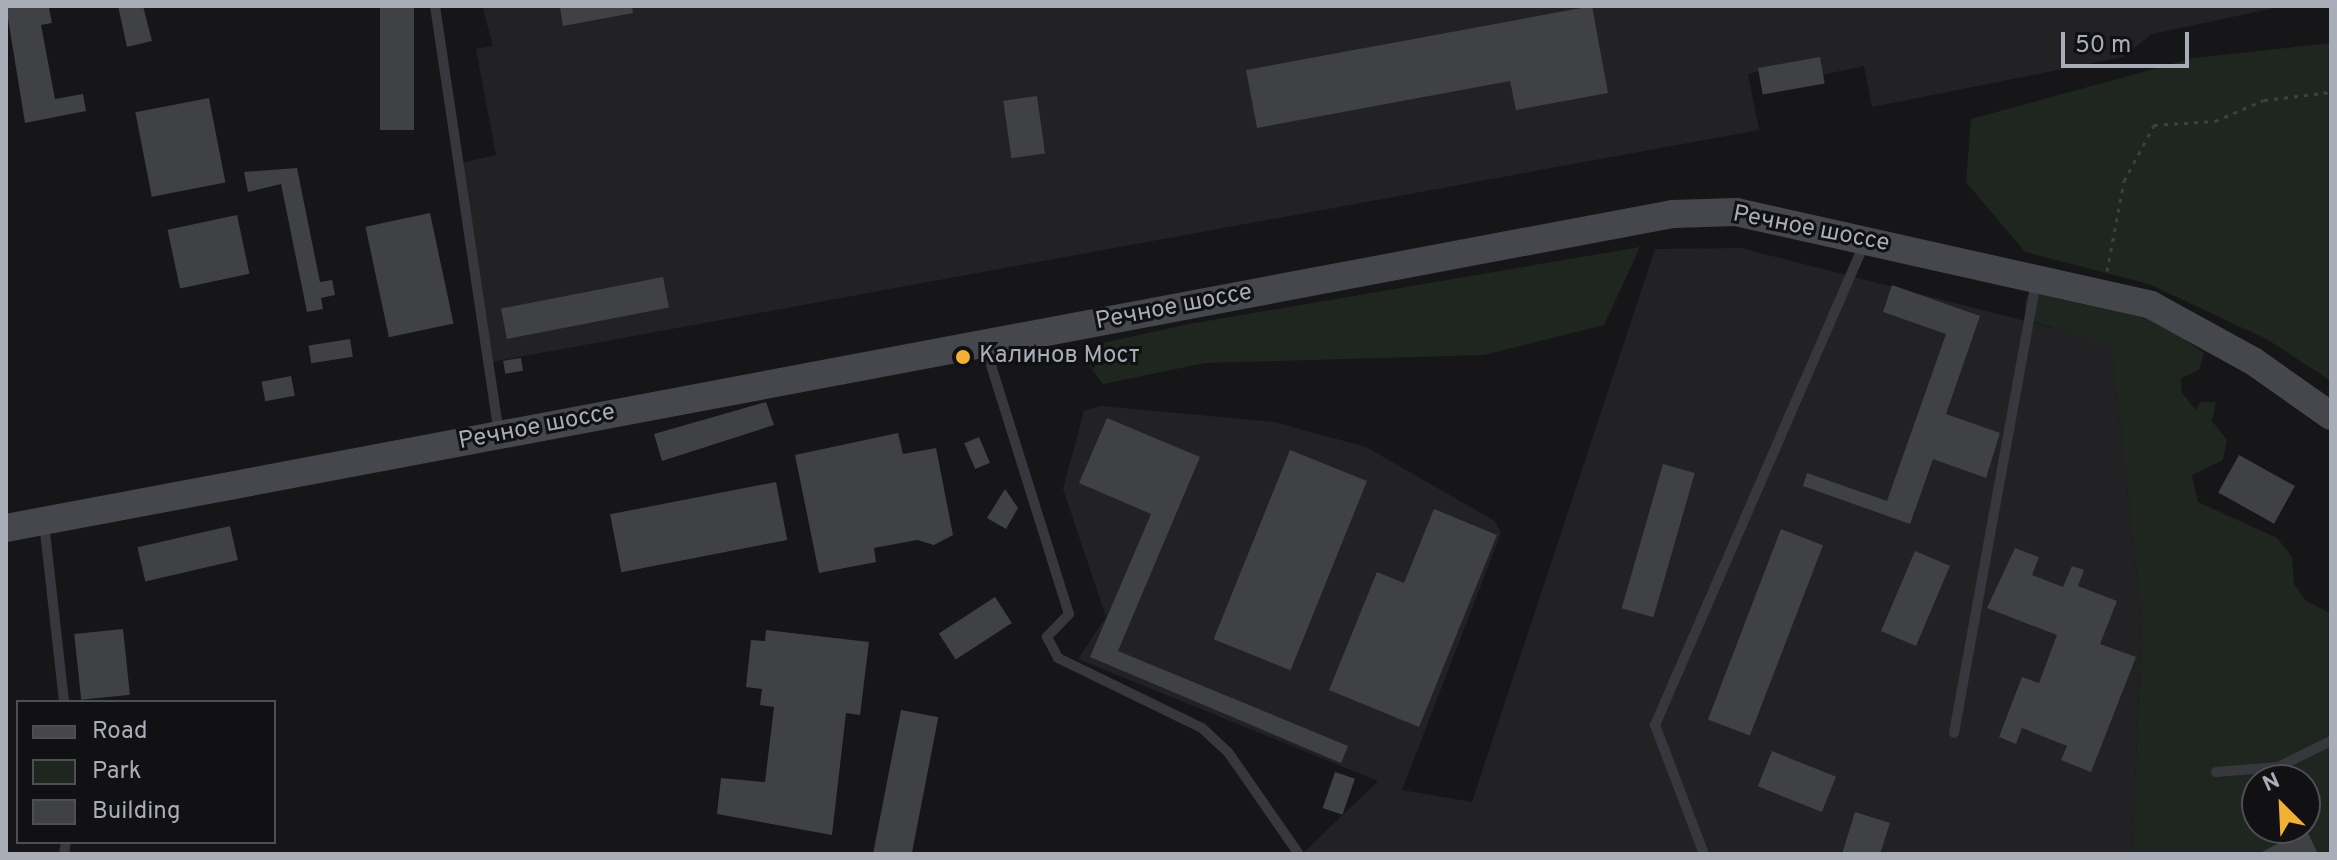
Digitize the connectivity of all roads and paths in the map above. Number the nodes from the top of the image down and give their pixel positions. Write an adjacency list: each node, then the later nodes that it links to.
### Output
1 (435, 6): 8 (lane)
2 (2331, 92): 5 (path)
3 (1866, 240): 4 (street, Речное шоссе); 6 (street, Речное шоссе); 16 (lane)
4 (2036, 279): 5 (street, Речное шоссе); 12 (lane)
5 (2102, 294): 7 (street, Речное шоссе)
6 (985, 344): 8 (street, Речное шоссе); 15 (lane)
7 (2331, 416)
8 (499, 435): 9 (street, Речное шоссе)
9 (44, 521): 10 (street, Речное шоссе); 11 (lane)
10 (6, 528)
11 (64, 700)
12 (1954, 733)
13 (2331, 741): 14 (lane)
14 (2216, 772)
15 (1299, 854)
16 (1704, 854)

